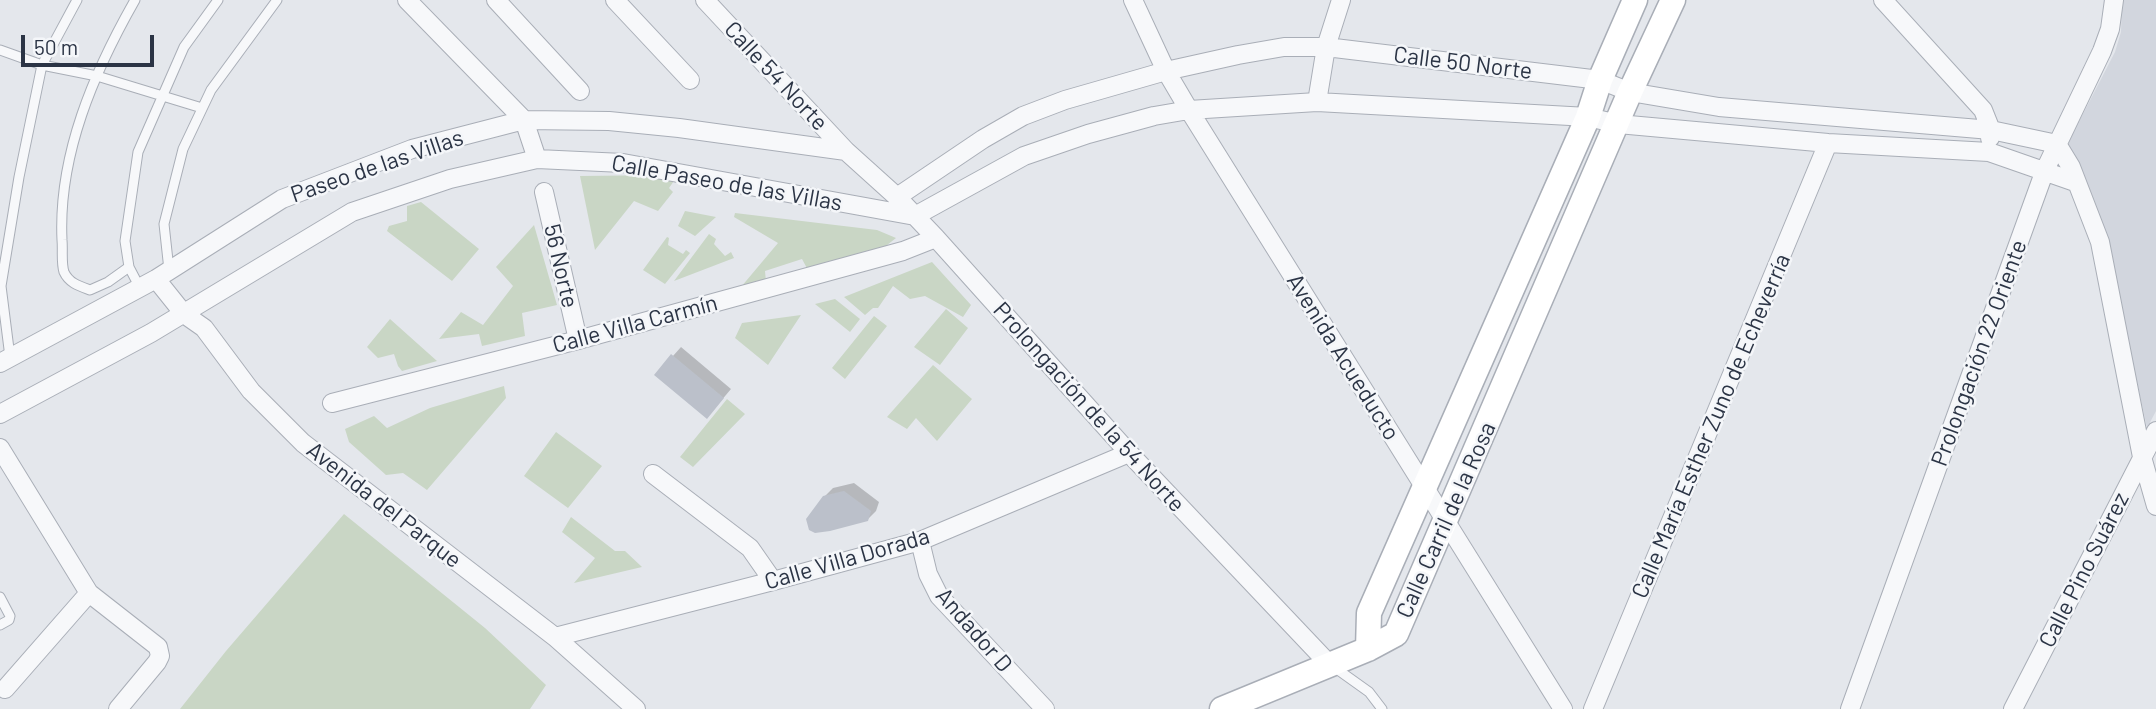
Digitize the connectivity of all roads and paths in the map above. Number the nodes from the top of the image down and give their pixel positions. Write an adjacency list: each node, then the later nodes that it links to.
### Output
1 (77, 0): 17 (lane)
2 (135, 0): 19 (lane)
3 (218, 0): 24 (lane)
4 (277, 0): 26 (lane)
5 (407, 0): 29 (street)
6 (496, 0): 22 (street)
7 (615, 0): 20 (street)
8 (705, 0): 34 (street, Calle 54 Norte)
9 (1133, 0): 18 (street, Avenida Acueducto)
10 (1341, 0): 15 (street)
11 (1635, 0): 21 (main road, Calle Carril de la Rosa)
12 (1673, 0): 23 (main road, Calle Carril de la Rosa)
13 (1883, 0): 31 (street)
14 (2114, 0): 33 (street, Prolongación 22 Oriente)
15 (1326, 47): 18 (street, Calle 50 Norte); 21 (street, Calle 50 Norte); 25 (street)
16 (0, 50): 17 (lane)
17 (42, 65): 19 (lane); 47 (lane)
18 (1166, 71): 27 (street, Avenida Acueducto); 40 (street, Calle 50 Norte)
19 (97, 76): 24 (lane); 43 (lane)
20 (690, 80)
21 (1600, 80): 23 (street, Calle 50 Norte); 28 (main road, Calle Carril de la Rosa)
22 (580, 90)
23 (1630, 92): 30 (main road, Calle Carril de la Rosa); 31 (street, Calle 50 Norte)
24 (163, 96): 26 (lane); 43 (lane)
25 (1317, 102): 27 (street, Calle 50 Norte); 28 (street, Calle 50 Norte)
26 (202, 108): 44 (lane)
27 (1189, 110): 41 (street, Calle 50 Norte); 55 (street, Avenida Acueducto)
28 (1588, 117): 30 (street, Calle 50 Norte); 55 (main road, Calle Carril de la Rosa)
29 (524, 120): 34 (street, Paseo de las Villas); 36 (street); 44 (street, Paseo de las Villas)
30 (1618, 124): 32 (street, Calle 50 Norte); 57 (main road, Calle Carril de la Rosa)
31 (1992, 130): 33 (street, Calle 50 Norte); 35 (street)
32 (1828, 143): 35 (street, Calle 50 Norte); 73 (street, Calle María Esther Zuno de Echeverría)
33 (2057, 144): 37 (street, Prolongación 22 Oriente); 38 (street)
34 (846, 151): 40 (street, Prolongación de la 54 Norte)
35 (1989, 152): 37 (street, Calle 50 Norte)
36 (537, 159): 41 (street, Calle Paseo de las Villas); 45 (street, Paseo de las Villas)
37 (2045, 170): 38 (street, Calle 50 Norte); 74 (street, Prolongación 22 Oriente)
38 (2075, 182): 53 (street)
39 (544, 192): 46 (street, 56 Norte)
40 (897, 197): 41 (street, Prolongación de la 54 Norte)
41 (915, 216): 42 (street, Prolongación de la 54 Norte)
42 (936, 238): 46 (street, Calle Villa Carmín); 52 (street, Prolongación de la 54 Norte)
43 (129, 267): 44 (lane)
44 (155, 279): 45 (street, Avenida del Parque); 47 (street)
45 (184, 314): 49 (street); 63 (street, Avenida del Parque)
46 (578, 340): 48 (street, Calle Villa Carmín)
47 (5, 360)
48 (332, 403)
49 (0, 414)
50 (2156, 431): 53 (street, Calle Pino Suárez)
51 (0, 448): 60 (street)
52 (1129, 453): 58 (street, Calle Villa Dorada); 65 (street, Prolongación de la 54 Norte)
53 (2143, 457): 56 (street); 75 (street, Calle Pino Suárez)
54 (653, 474): 59 (street)
55 (1425, 490): 57 (street, Avenida Acueducto); 64 (main road, Calle Carril de la Rosa)
56 (2156, 506)
57 (1446, 523): 64 (main road, Calle Carril de la Rosa); 72 (street, Avenida Acueducto)
58 (920, 541): 59 (street, Calle Villa Dorada); 69 (street, Andador D)
59 (774, 581): 63 (street, Calle Villa Dorada)
60 (89, 593): 66 (street); 67 (street)
61 (0, 597): 62 (lane)
62 (0, 625)
63 (555, 637): 68 (street, Avenida del Parque)
64 (1368, 649): 65 (main road)
65 (1330, 665): 70 (main road); 71 (lane)
66 (5, 689)
67 (118, 709)
68 (636, 709)
69 (1045, 709)
70 (1222, 709)
71 (1382, 709)
72 (1563, 709)
73 (1593, 709)
74 (1850, 709)
75 (2013, 709)

